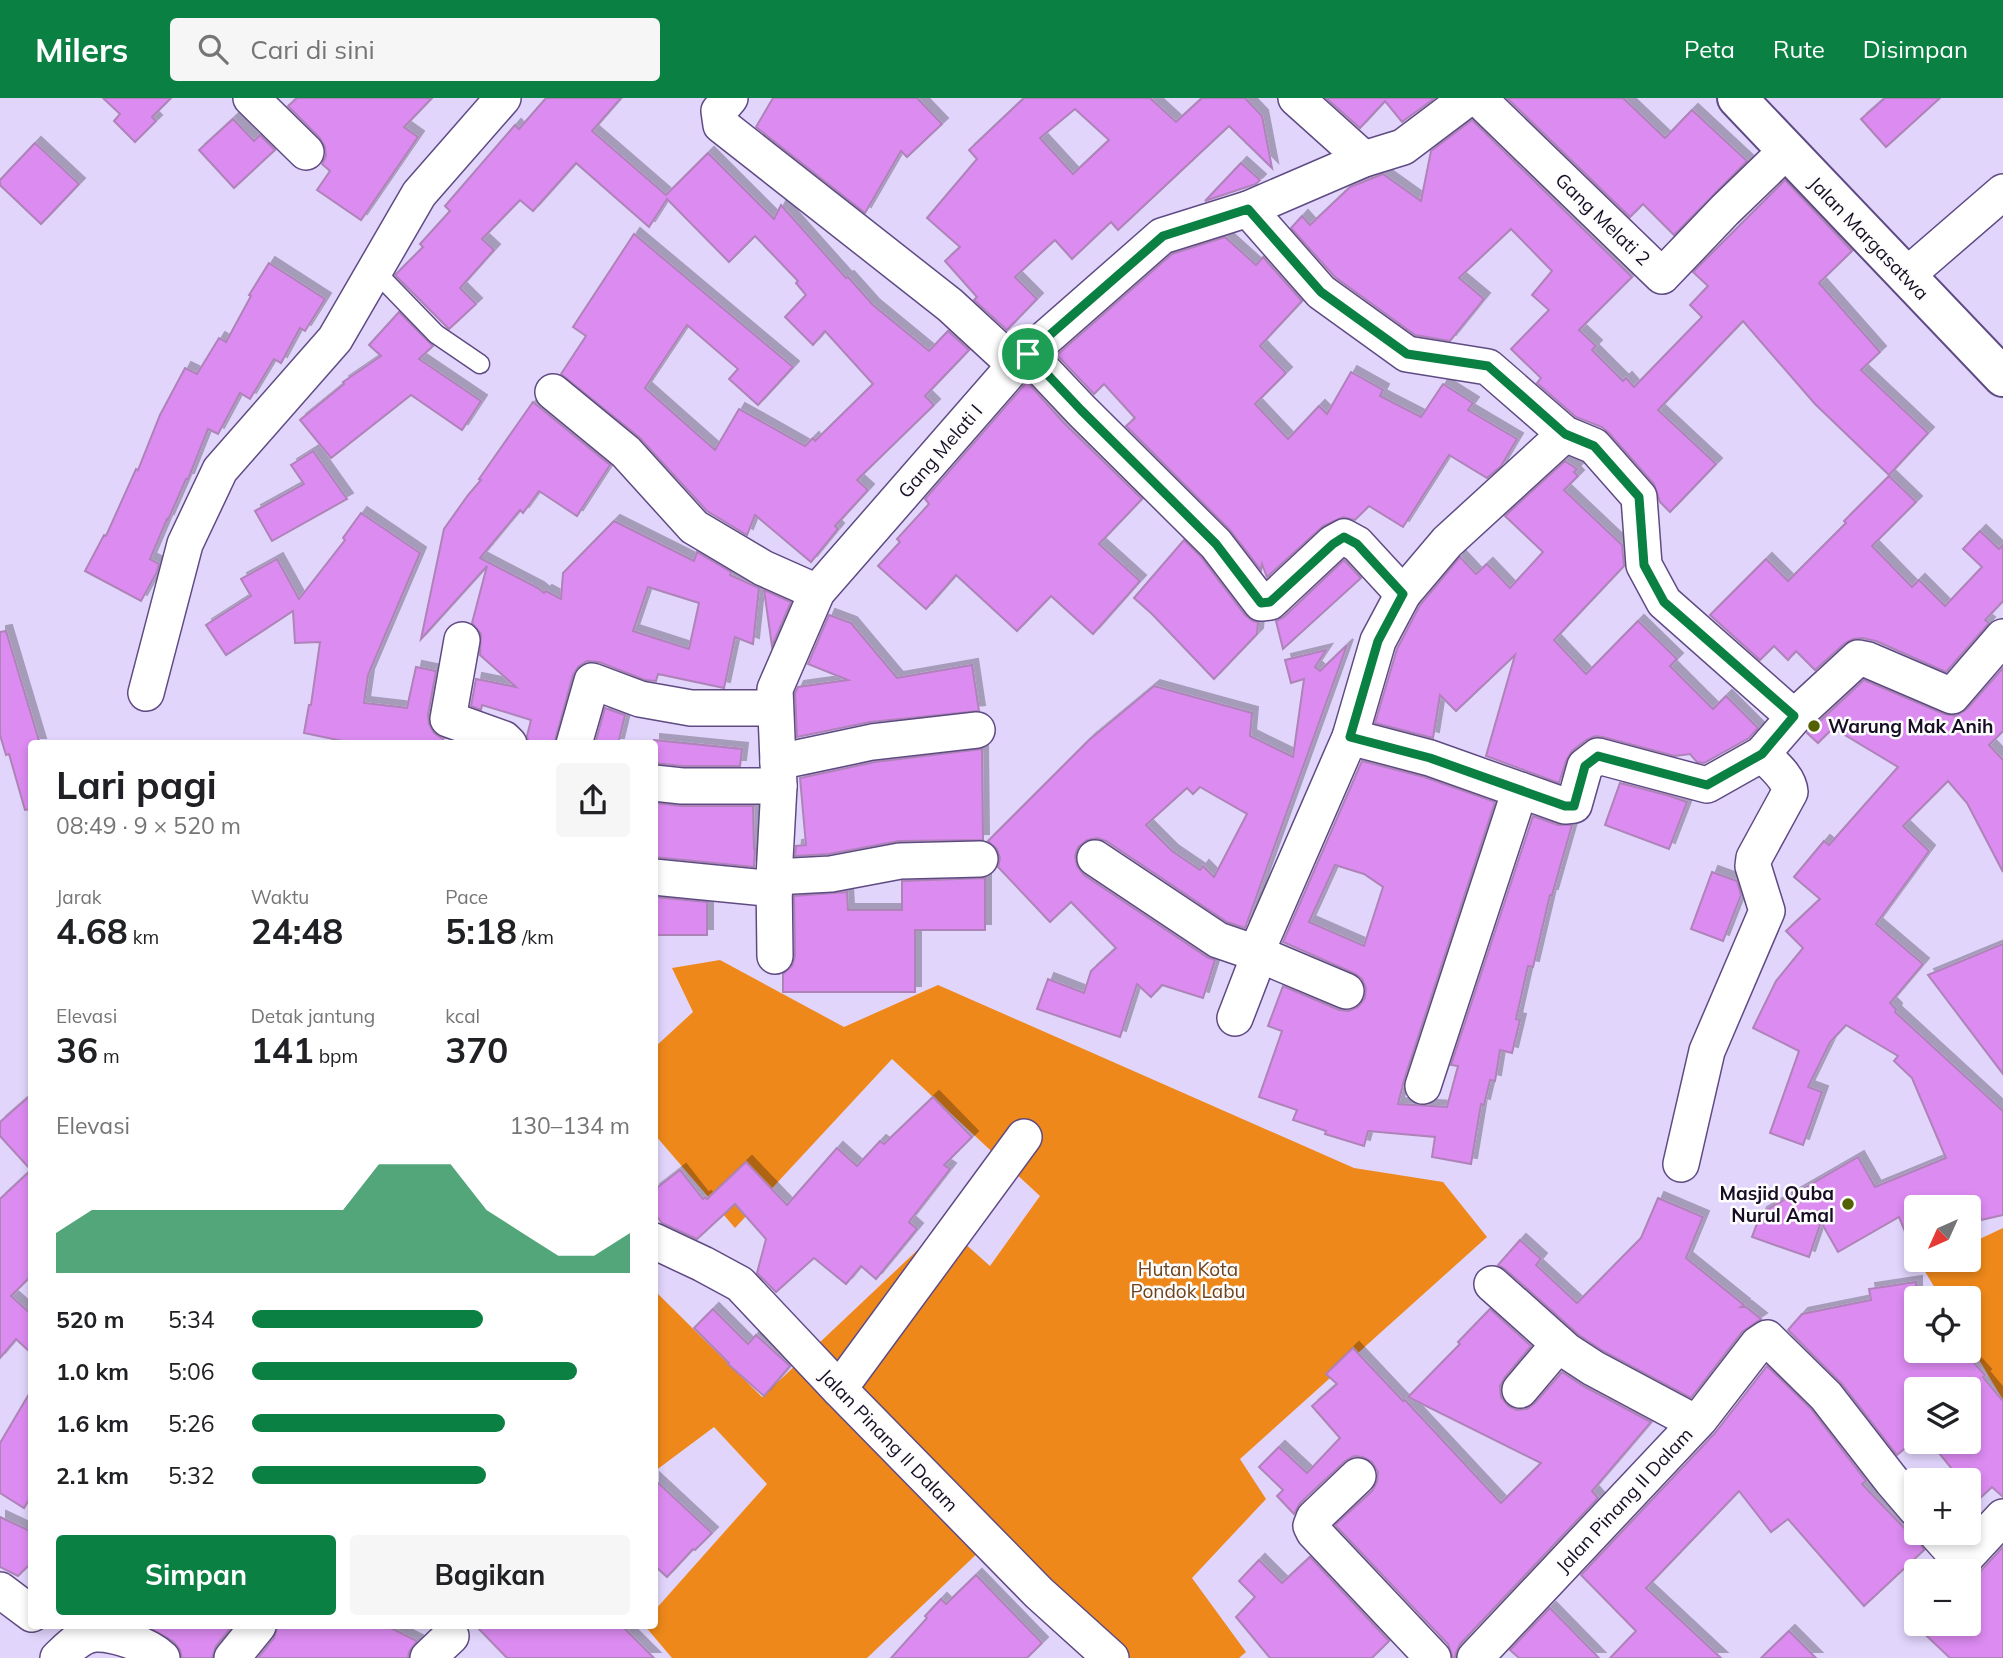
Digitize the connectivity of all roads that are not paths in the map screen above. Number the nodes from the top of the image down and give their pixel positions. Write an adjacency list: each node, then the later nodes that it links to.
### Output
1 (251, 98): 9 (street)
2 (503, 98): 13 (street)
3 (730, 98): 15 (street)
4 (1296, 98): 10 (street)
5 (1468, 98): 10 (street, Gang Melati I)
6 (1478, 98): 8 (street, Gang Melati 2)
7 (1737, 98): 8 (street, Jalan Margasatwa)
8 (1786, 151): 14 (street, Jalan Margasatwa)
9 (306, 152)
10 (1364, 159): 12 (street, Gang Melati I)
11 (2003, 192): 14 (street)
12 (1248, 209): 15 (street, Gang Melati I); 19 (street)
13 (375, 271): 16 (lane); 24 (street)
14 (1906, 276): 17 (street, Jalan Margasatwa)
15 (1021, 360): 20 (street, Gang Melati I); 21 (street)
16 (480, 364)
17 (2003, 377)
18 (553, 392): 20 (street)
19 (1565, 434): 21 (street); 26 (street)
20 (817, 592): 25 (street, Gang Melati I)
21 (1403, 594): 28 (street)
22 (2003, 638): 26 (street)
23 (462, 640): 29 (street)
24 (146, 693)
25 (775, 708): 30 (street); 32 (street, Gang Melati I)
26 (1794, 716): 31 (street)
27 (977, 730): 32 (street)
28 (1350, 737): 34 (street); 39 (street)
29 (505, 740)
30 (575, 740)
31 (1762, 754): 34 (street); 45 (street)
32 (779, 774): 33 (street); 38 (street, Gang Melati I)
33 (658, 783)
34 (1520, 790): 43 (street)
35 (1095, 858): 39 (street)
36 (980, 859): 38 (street)
37 (658, 877): 38 (street)
38 (774, 883): 40 (street, Gang Melati I)
39 (1256, 953): 41 (street); 42 (street)
40 (775, 956)
41 (1346, 991)
42 (1235, 1018)
43 (1423, 1086)
44 (1024, 1137): 49 (street)
45 (1681, 1164)
46 (658, 1243): 49 (street, Jalan Pinang II Dalam)
47 (1492, 1284): 48 (street)
48 (1570, 1342): 50 (street); 51 (street)
49 (839, 1389): 66 (street, Jalan Pinang II Dalam)
50 (1520, 1390)
51 (1696, 1423): 53 (street, Jalan Pinang II Dalam); 68 (street, Jalan Pinang II Dalam)
52 (1358, 1476): 67 (street)
53 (1904, 1495)
54 (2003, 1517): 55 (street)
55 (1981, 1541)
56 (1947, 1545): 57 (street)
57 (1977, 1545)
58 (0, 1590): 59 (street)
59 (28, 1611)
60 (225, 1629): 64 (street)
61 (256, 1629): 65 (street)
62 (60, 1642): 63 (street)
63 (162, 1658)
64 (216, 1658)
65 (232, 1658)
66 (1111, 1658)
67 (1433, 1658)
68 (1475, 1658)

